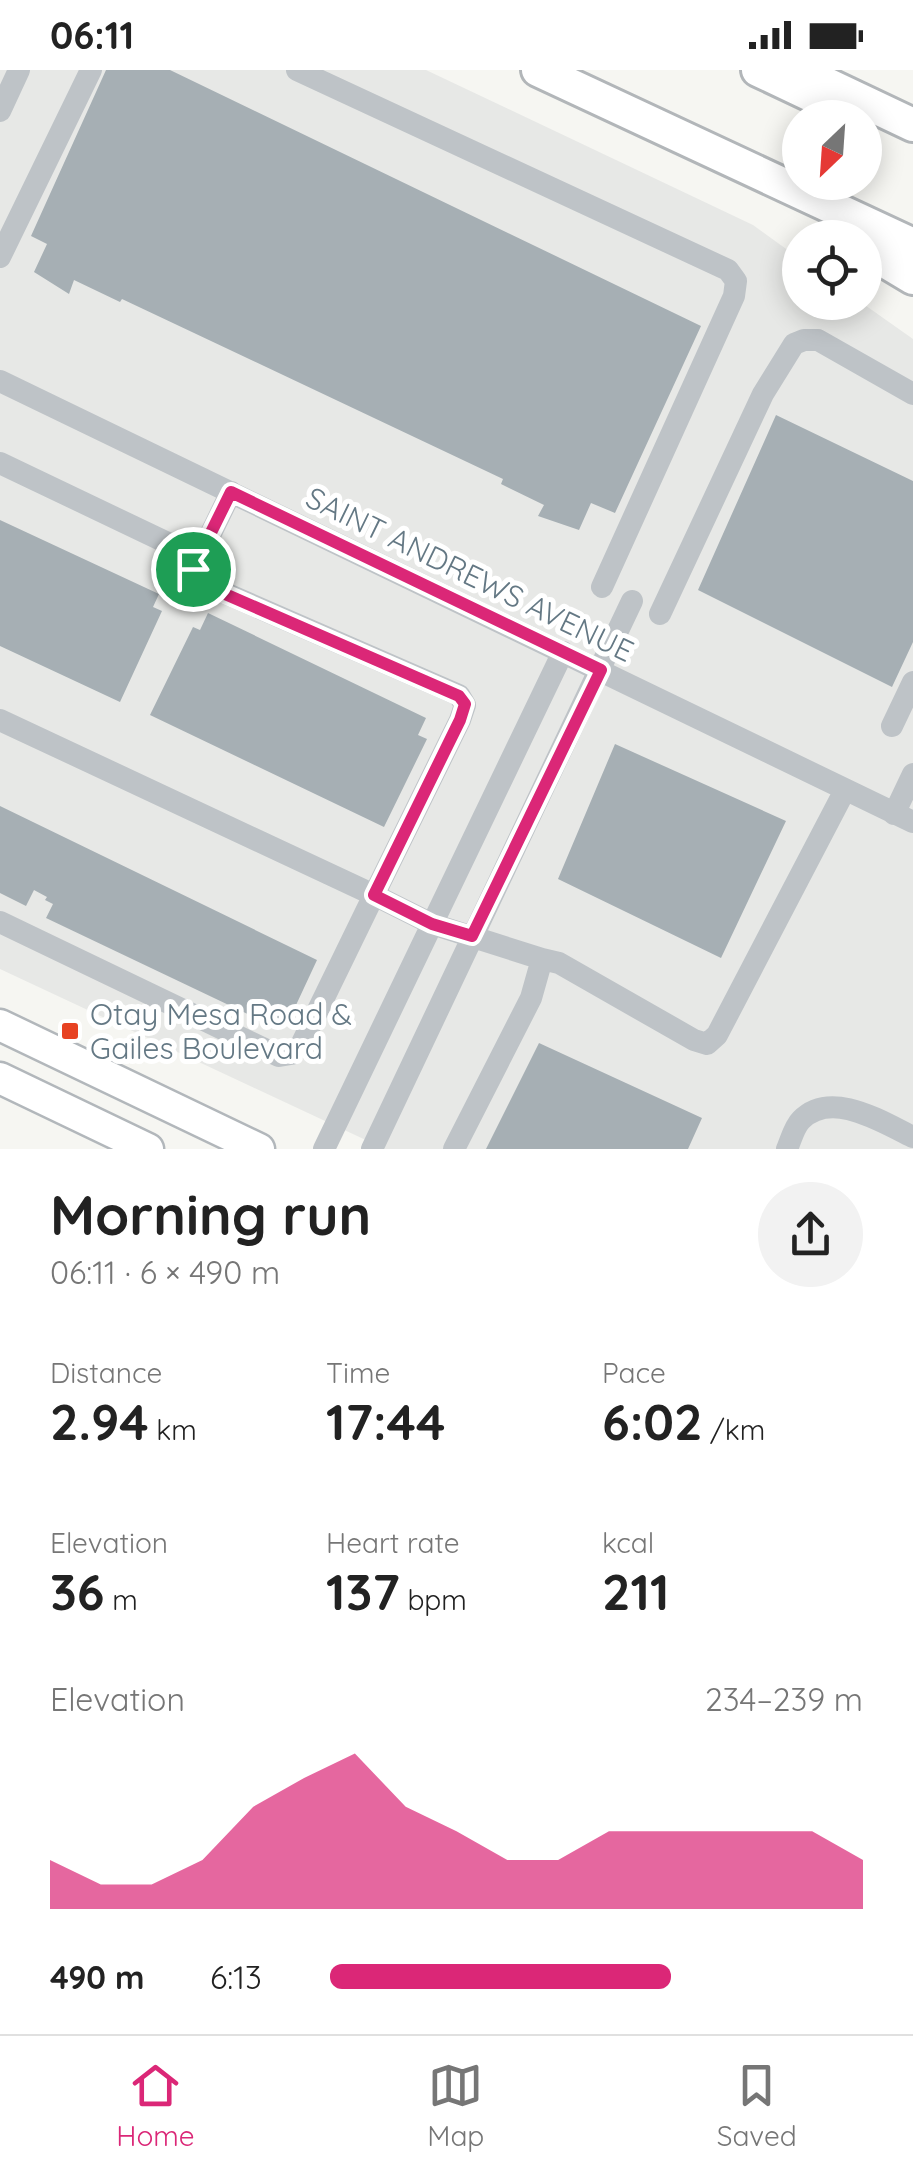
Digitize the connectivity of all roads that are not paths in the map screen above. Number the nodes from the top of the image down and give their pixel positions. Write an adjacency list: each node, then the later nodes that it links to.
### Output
1 (19, 70): 8 (street)
2 (91, 70): 15 (street)
3 (298, 70): 23 (street)
4 (538, 70): 12 (highway)
5 (758, 70): 7 (highway)
6 (797, 70): 9 (highway)
7 (820, 100)
8 (0, 111)
9 (913, 125)
10 (882, 129): 11 (highway)
11 (913, 144)
12 (820, 202): 13 (highway); 14 (highway)
13 (838, 220)
14 (913, 245)
15 (0, 258)
16 (882, 259): 17 (highway)
17 (913, 278)
18 (0, 381): 21 (street, SAINT ANDREWS AVENUE)
19 (913, 394): 25 (street)
20 (0, 463): 22 (street)
21 (231, 492): 22 (street); 26 (street, SAINT ANDREWS AVENUE)
22 (199, 558): 34 (street)
23 (602, 587)
24 (632, 602): 27 (street)
25 (660, 614)
26 (563, 652): 27 (street, SAINT ANDREWS AVENUE); 36 (street)
27 (601, 670): 32 (street, SAINT ANDREWS AVENUE); 37 (street)
28 (913, 682): 30 (street)
29 (0, 720): 34 (street)
30 (892, 726)
31 (913, 774): 33 (street)
32 (845, 790): 33 (street, SAINT ANDREWS AVENUE); 38 (street)
33 (904, 818)
34 (374, 895): 35 (street); 36 (street)
35 (0, 922)
36 (432, 924): 37 (street); 44 (street)
37 (472, 936): 38 (street); 45 (street)
38 (542, 959): 46 (street)
39 (0, 1025): 43 (main road)
40 (0, 1078): 42 (main road)
41 (913, 1137): 47 (street)
42 (148, 1149)
43 (259, 1149)
44 (324, 1149)
45 (372, 1149)
46 (454, 1149)
47 (787, 1149)

